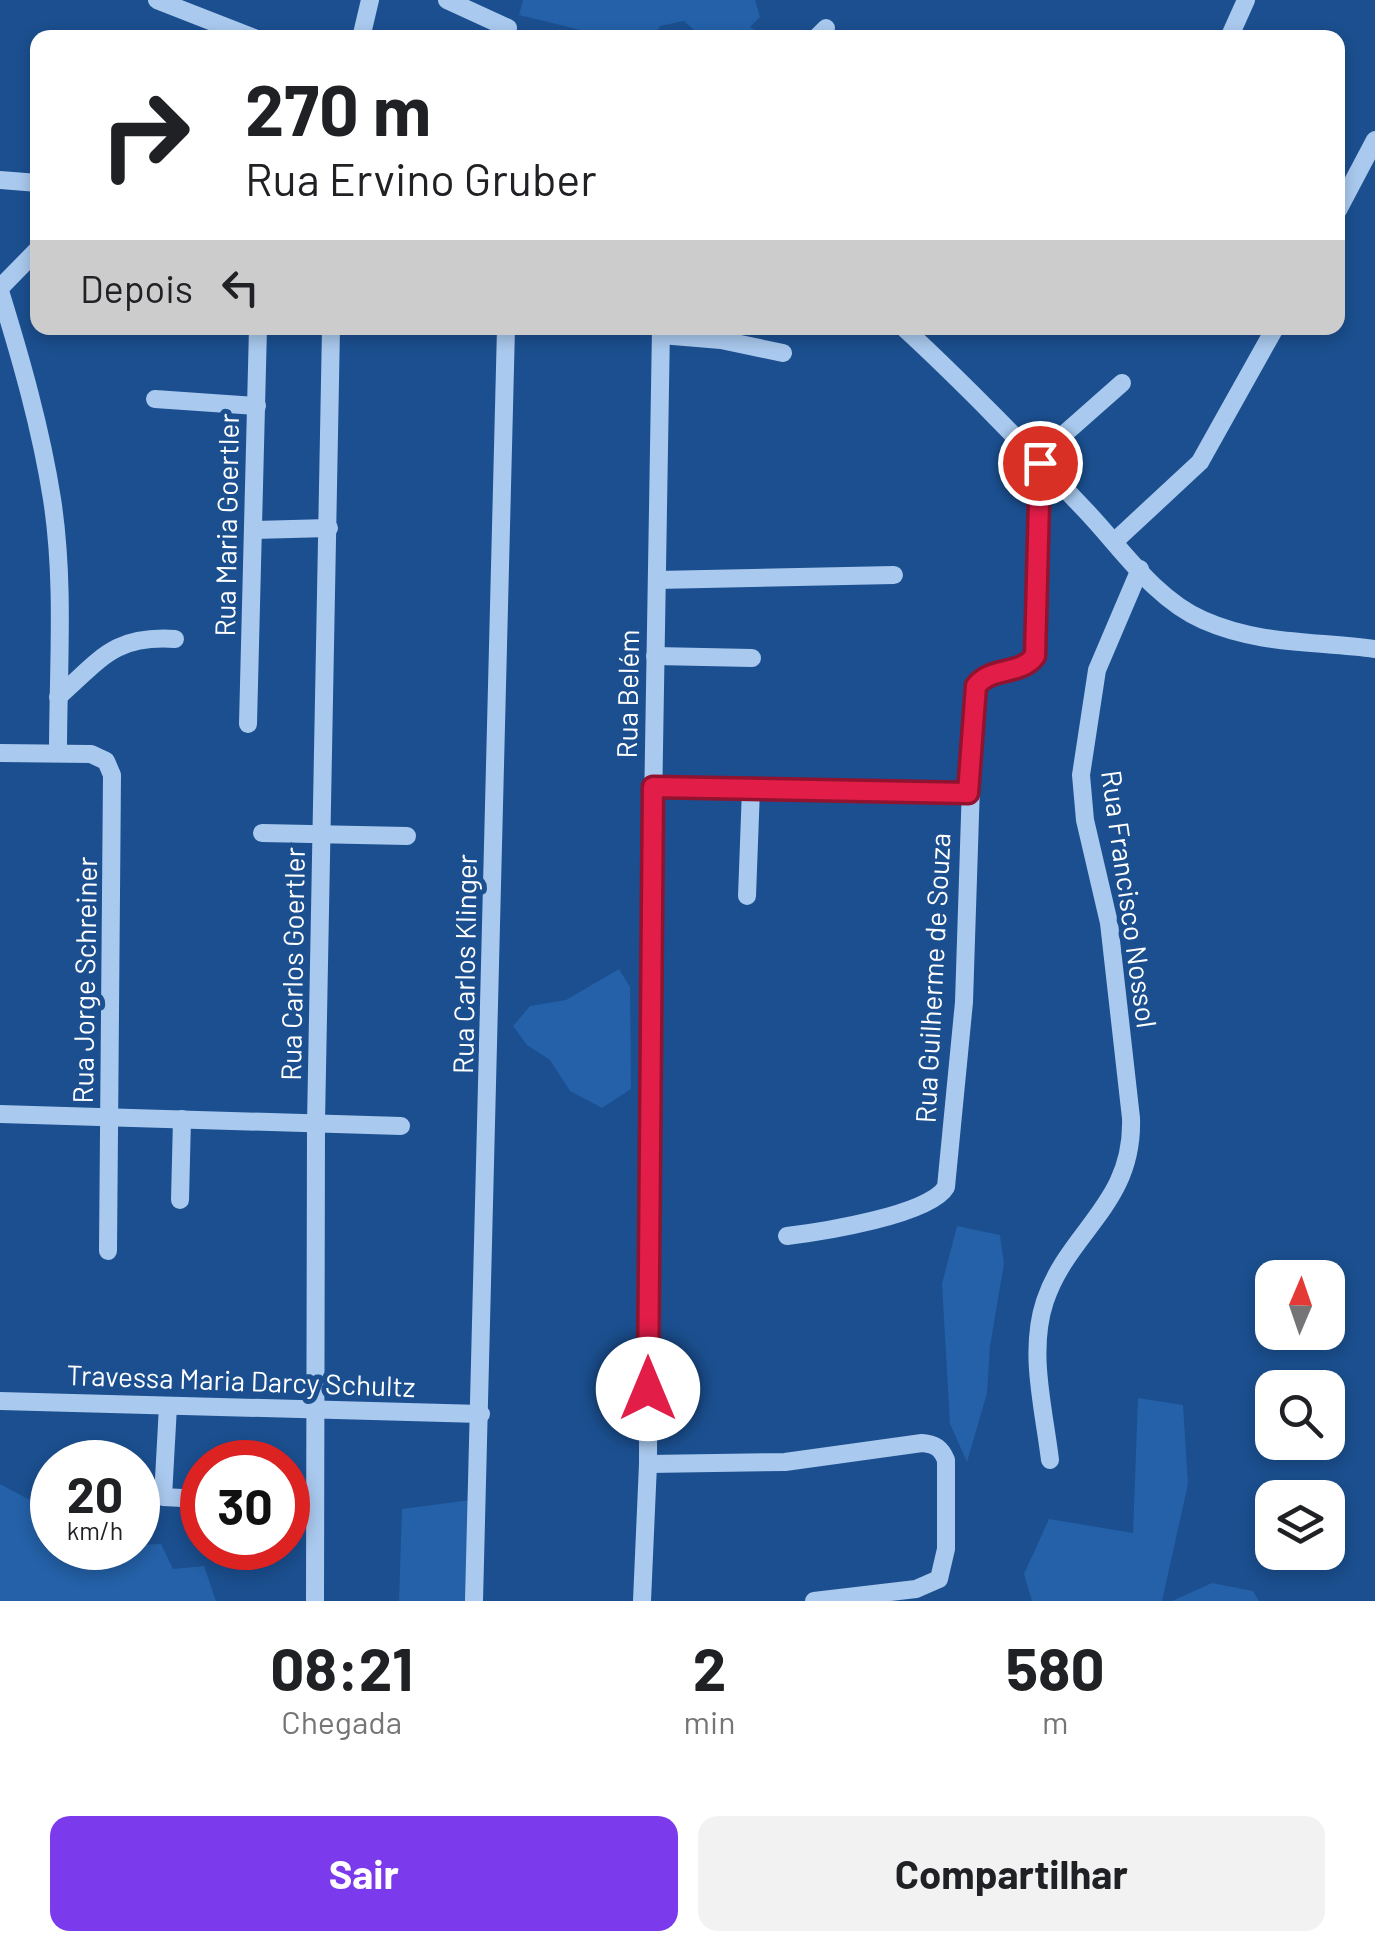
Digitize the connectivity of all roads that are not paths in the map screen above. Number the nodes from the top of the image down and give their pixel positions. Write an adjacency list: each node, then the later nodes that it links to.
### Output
1 (156, 0): 6 (street)
2 (370, 0): 7 (street)
3 (446, 0): 5 (street)
4 (1246, 0): 8 (street)
5 (508, 28)
6 (233, 30)
7 (363, 30)
8 (1233, 30)
9 (1375, 140): 12 (street)
10 (0, 180): 11 (street)
11 (30, 183)
12 (1345, 197)
13 (30, 257): 14 (street)
14 (0, 289): 37 (street)
15 (258, 335): 25 (street, Rua Maria Goertler)
16 (331, 335): 27 (street, Rua Carlos Goertler)
17 (506, 335): 59 (street, Rua Carlos Klinger)
18 (661, 335): 32 (street, Rua Belém)
19 (687, 335): 22 (street)
20 (911, 335): 26 (street)
21 (1271, 335): 29 (street)
22 (783, 353)
23 (1122, 383): 26 (street)
24 (156, 399): 25 (street)
25 (256, 406): 28 (street, Rua Maria Goertler)
26 (1038, 461): 29 (street); 43 (street, Rua Guilherme de Souza)
27 (329, 528): 28 (street); 45 (street, Rua Carlos Goertler)
28 (253, 530): 38 (street, Rua Maria Goertler)
29 (1115, 541): 30 (street)
30 (1140, 569): 34 (street); 60 (street, Rua Francisco Nossol)
31 (894, 574): 32 (street)
32 (657, 580): 35 (street, Rua Belém)
33 (175, 638): 37 (street)
34 (1375, 650)
35 (655, 656): 36 (street); 41 (street, Rua Belém)
36 (752, 658)
37 (58, 696): 39 (street)
38 (248, 724)
39 (58, 752): 40 (street); 49 (street, Rua Jorge Schreiner)
40 (0, 753)
41 (653, 787): 42 (street); 61 (street, Rua Belém)
42 (751, 789): 43 (street); 47 (street)
43 (968, 793): 54 (street, Rua Guilherme de Souza)
44 (262, 833): 45 (street)
45 (322, 834): 46 (street); 51 (street, Rua Carlos Goertler)
46 (408, 836)
47 (747, 896)
48 (0, 1114): 49 (street)
49 (110, 1117): 50 (street); 55 (street, Rua Jorge Schreiner)
50 (182, 1119): 51 (street); 53 (street)
51 (316, 1124): 52 (street); 58 (street, Rua Carlos Goertler)
52 (401, 1126)
53 (180, 1200)
54 (788, 1236)
55 (108, 1252)
56 (0, 1401): 57 (street, Travessa Maria Darcy Schultz)
57 (168, 1406): 58 (street, Travessa Maria Darcy Schultz); 62 (street)
58 (312, 1410): 59 (street, Travessa Maria Darcy Schultz); 63 (street, Rua Carlos Goertler)
59 (481, 1414): 64 (street, Rua Carlos Klinger)
60 (1050, 1460)
61 (648, 1464): 65 (street, Rua Belém); 66 (street)
62 (180, 1499)
63 (315, 1601)
64 (474, 1601)
65 (642, 1601)
66 (814, 1601)

